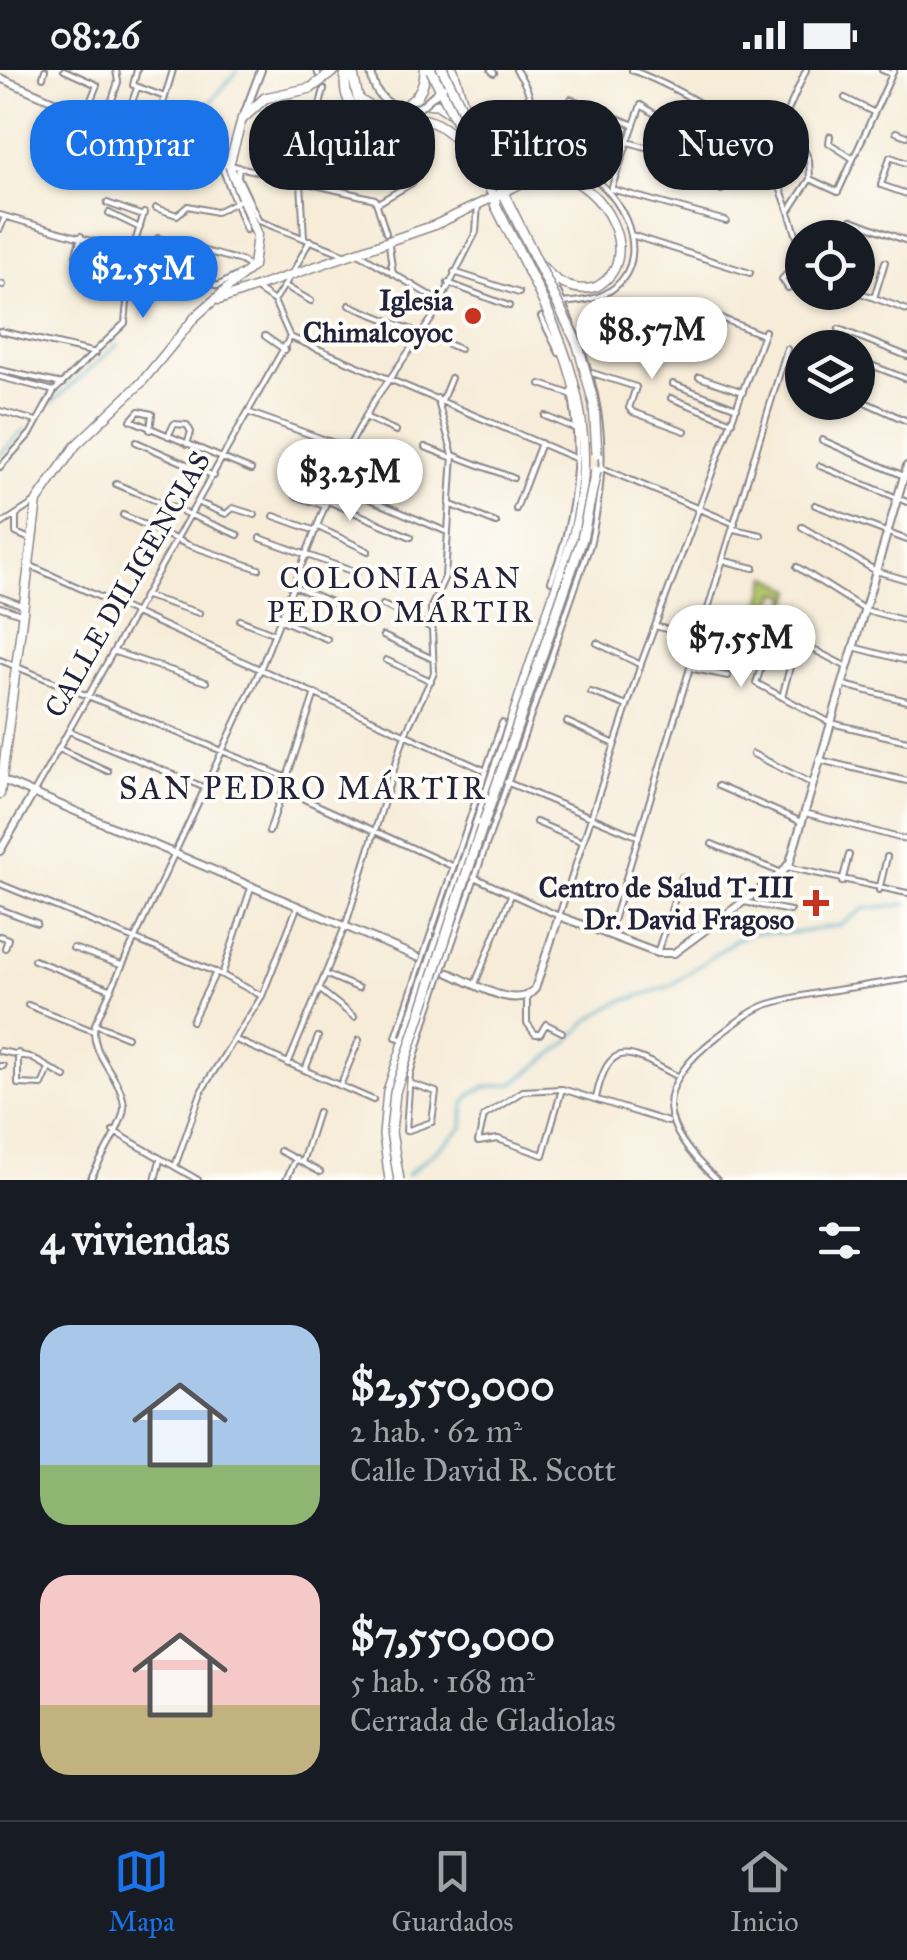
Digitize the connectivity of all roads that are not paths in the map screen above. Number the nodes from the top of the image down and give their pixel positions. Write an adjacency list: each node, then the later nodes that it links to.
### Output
1 (45, 70): 19 (street)
2 (64, 70): 20 (street)
3 (86, 70): 20 (street)
4 (116, 70): 29 (street)
5 (137, 70): 22 (street)
6 (173, 70): 24 (street)
7 (261, 70): 43 (street)
8 (335, 70): 43 (highway)
9 (349, 70): 33 (highway); 49 (highway)
10 (371, 70): 12 (street, bridge)
11 (429, 70): 34 (highway); 41 (street); 377 (highway, bridge)
12 (443, 70): 35 (street); 377 (highway, bridge)
13 (454, 70): 36 (highway)
14 (516, 70): 37 (street)
15 (632, 70): 38 (street)
16 (806, 70): 57 (street)
17 (882, 70): 18 (street)
18 (893, 72): 42 (street)
19 (43, 77)
20 (82, 77): 28 (street)
21 (0, 78): 27 (street)
22 (137, 88): 24 (street); 30 (street)
23 (324, 90): 32 (street)
24 (166, 97): 31 (street)
25 (845, 98): 42 (street)
26 (571, 99): 45 (street)
27 (52, 100)
28 (91, 100)
29 (110, 100)
30 (133, 100)
31 (165, 100)
32 (322, 100)
33 (361, 100)
34 (411, 100)
35 (456, 100)
36 (462, 100)
37 (529, 100)
38 (684, 100)
39 (435, 104): 41 (highway)
40 (643, 107): 45 (street)
41 (450, 112): 44 (street)
42 (874, 112): 53 (street)
43 (242, 119): 55 (main road)
44 (455, 122)
45 (634, 125): 50 (street)
46 (896, 132): 48 (street)
47 (830, 136): 53 (street)
48 (907, 136)
49 (455, 140)
50 (628, 142): 51 (street); 52 (street)
51 (643, 146)
52 (623, 156)
53 (852, 158): 57 (street)
54 (907, 162): 65 (street)
55 (230, 165): 56 (street); 68 (main road); 85 (street)
56 (249, 169)
57 (810, 178): 71 (street)
58 (303, 190): 85 (street)
59 (333, 190): 66 (street)
60 (398, 190): 66 (street)
61 (488, 190): 265 (highway)
62 (499, 190): 84 (highway)
63 (611, 190): 75 (street); 81 (street)
64 (780, 190): 71 (street)
65 (907, 194)
66 (376, 201): 80 (street)
67 (107, 202): 76 (street)
68 (238, 202): 70 (street); 79 (street); 93 (main road)
69 (479, 204): 90 (main road); 96 (street); 99 (main road, bridge)
70 (156, 208)
71 (789, 212): 74 (street)
72 (108, 213): 76 (street)
73 (2, 216): 78 (street); 82 (street)
74 (792, 220)
75 (726, 221)
76 (140, 228): 89 (street)
77 (875, 228): 86 (street)
78 (0, 230)
79 (246, 230)
80 (386, 233)
81 (629, 234): 97 (street); 109 (street)
82 (81, 236): 87 (street); 91 (street)
83 (158, 238): 93 (street)
84 (522, 238): 99 (main road); 218 (highway)
85 (307, 239): 90 (street); 95 (street)
86 (907, 240)
87 (100, 242): 89 (street); 94 (street)
88 (389, 245): 98 (street)
89 (132, 252): 93 (street); 123 (street)
90 (352, 253): 95 (main road); 98 (street)
91 (76, 255)
92 (885, 262): 104 (street)
93 (251, 268): 101 (main road); 110 (main road)
94 (92, 269)
95 (293, 272): 101 (main road); 102 (street)
96 (454, 272): 100 (street); 103 (street)
97 (750, 272)
98 (394, 274): 108 (street)
99 (551, 276): 109 (street)
100 (448, 284): 108 (street); 112 (street)
101 (253, 285): 106 (street); 110 (main road)
102 (284, 286): 106 (street); 107 (street)
103 (519, 293)
104 (875, 295)
105 (875, 298): 114 (street)
106 (274, 300): 120 (street)
107 (311, 301)
108 (439, 301): 118 (street)
109 (563, 303): 128 (street)
110 (210, 304): 179 (main road)
111 (350, 305): 118 (street)
112 (509, 306)
113 (693, 308): 140 (street)
114 (907, 310)
115 (541, 317): 141 (street)
116 (839, 329): 124 (street)
117 (0, 331): 123 (street)
118 (425, 332): 121 (street); 130 (street)
119 (265, 336): 122 (street)
120 (290, 337): 122 (street, CALLE DILIGENCIAS); 130 (street)
121 (460, 349)
122 (284, 350): 147 (street, CALLE DILIGENCIAS)
123 (96, 354): 135 (street)
124 (907, 356)
125 (785, 357): 194 (street)
126 (875, 367): 134 (street)
127 (0, 374): 129 (street)
128 (592, 374): 156 (street); 170 (street)
129 (10, 376): 131 (street); 138 (street)
130 (391, 377): 143 (street); 149 (street)
131 (32, 378): 135 (street); 138 (street)
132 (452, 378): 143 (street)
133 (699, 378): 140 (street)
134 (907, 379)
135 (62, 384): 139 (street)
136 (542, 384): 141 (street)
137 (673, 384): 145 (street)
138 (30, 385): 139 (street)
139 (54, 391): 150 (street)
140 (743, 392): 145 (street)
141 (572, 395): 153 (street)
142 (671, 398): 151 (street)
143 (440, 400): 161 (street); 164 (street)
144 (875, 407): 152 (street)
145 (737, 408): 151 (street)
146 (0, 411): 150 (street)
147 (250, 413): 163 (street); 165 (street, CALLE DILIGENCIAS)
148 (545, 416): 153 (street)
149 (364, 417): 155 (street); 163 (street)
150 (36, 421): 167 (street)
151 (732, 422): 186 (street)
152 (907, 422)
153 (576, 429): 166 (street)
154 (150, 430): 154 (street); 157 (street)
155 (396, 431)
156 (685, 431)
157 (168, 436): 160 (street); 160 (street)
158 (822, 440): 172 (street)
159 (136, 442): 173 (street)
160 (187, 444): 165 (street)
161 (541, 444): 166 (street); 185 (street)
162 (425, 447): 164 (street)
163 (348, 448): 176 (street)
164 (453, 456): 174 (street); 183 (street)
165 (225, 458): 171 (street); 173 (street, CALLE DILIGENCIAS)
166 (576, 459): 216 (street)
167 (0, 466)
168 (820, 466): 178 (street)
169 (907, 466): 172 (street)
170 (602, 468): 186 (street); 218 (street)
171 (252, 470)
172 (904, 476): 178 (street)
173 (214, 477): 181 (street, CALLE DILIGENCIAS)
174 (513, 478)
175 (116, 484): 191 (street)
176 (334, 484): 182 (street); 197 (street)
177 (296, 496): 182 (street)
178 (896, 498): 180 (street); 200 (street)
179 (37, 501): 187 (street); 203 (main road)
180 (907, 502)
181 (200, 503): 189 (street); 191 (street, CALLE DILIGENCIAS)
182 (327, 503): 196 (street); 202 (street)
183 (450, 504): 192 (street); 197 (street)
184 (815, 505): 200 (street)
185 (516, 508)
186 (700, 510): 194 (street); 234 (street)
187 (16, 515): 193 (street); 203 (street)
188 (123, 515): 205 (street)
189 (256, 515)
190 (274, 516): 196 (street)
191 (191, 518): 198 (street); 205 (street, CALLE DILIGENCIAS)
192 (496, 523)
193 (0, 525)
194 (734, 526): 199 (street); 208 (street)
195 (802, 527): 213 (street)
196 (317, 529): 206 (street); 207 (street)
197 (447, 532): 235 (street)
198 (238, 535)
199 (762, 535)
200 (886, 535): 204 (street); 213 (street)
201 (260, 538): 207 (street)
202 (411, 538)
203 (30, 539): 209 (main road)
204 (907, 540)
205 (178, 541): 211 (street); 219 (street, CALLE DILIGENCIAS)
206 (368, 551)
207 (306, 555): 214 (street); 217 (street)
208 (724, 561): 212 (street); 228 (street)
209 (26, 564): 224 (main road); 227 (street)
210 (797, 567): 225 (street)
211 (259, 568)
212 (754, 568)
213 (876, 572): 215 (street); 225 (street)
214 (356, 573)
215 (907, 580)
216 (550, 581)
217 (293, 585): 222 (street); 229 (street)
218 (568, 590): 283 (street); 369 (highway)
219 (146, 596): 226 (street); 227 (street, CALLE DILIGENCIAS)
220 (0, 597): 224 (street)
221 (384, 605): 235 (street)
222 (340, 606)
223 (0, 608): 224 (street)
224 (21, 609): 251 (main road)
225 (865, 610): 232 (street); 241 (street)
226 (199, 613)
227 (137, 614): 243 (street, CALLE DILIGENCIAS); 255 (street)
228 (708, 616): 231 (street); 242 (street)
229 (279, 619): 236 (street); 239 (street)
230 (240, 620): 236 (street)
231 (741, 621)
232 (907, 621)
233 (761, 622): 253 (street)
234 (656, 626): 238 (street); 250 (street)
235 (431, 628): 248 (street)
236 (275, 633): 255 (street)
237 (383, 636): 248 (street)
238 (690, 636)
239 (328, 639)
240 (598, 644): 250 (street)
241 (853, 647): 249 (street); 253 (street)
242 (698, 649): 245 (street); 254 (street)
243 (114, 652): 258 (street); 262 (street, CALLE DILIGENCIAS)
244 (765, 656): 263 (street)
245 (742, 658)
246 (0, 660): 251 (street)
247 (386, 660): 257 (street)
248 (434, 660): 257 (street)
249 (907, 661)
250 (640, 665): 266 (street)
251 (14, 666): 262 (street); 281 (main road)
252 (790, 666): 263 (street)
253 (847, 667): 259 (street)
254 (692, 668): 256 (street); 296 (street)
255 (260, 670): 261 (street); 275 (street)
256 (728, 676)
257 (430, 681): 271 (street)
258 (206, 682)
259 (842, 685): 264 (street); 269 (street)
260 (591, 692): 266 (street)
261 (314, 694): 271 (street); 280 (street)
262 (89, 697): 270 (street, CALLE DILIGENCIAS); 275 (street)
263 (782, 697): 269 (street)
264 (907, 701)
265 (515, 702): 268 (highway); 350 (highway)
266 (627, 706): 273 (street)
267 (567, 722): 273 (street)
268 (502, 723): 278 (street)
269 (831, 723): 272 (street); 277 (street)
270 (69, 732): 274 (street, CALLE DILIGENCIAS); 286 (street)
271 (405, 734): 278 (street); 295 (street)
272 (907, 741)
273 (615, 744): 291 (street)
274 (58, 750): 279 (street); 289 (street, CALLE DILIGENCIAS)
275 (222, 750): 280 (street); 286 (street)
276 (754, 754): 284 (street)
277 (820, 760): 282 (street); 284 (street)
278 (484, 770): 304 (street)
279 (108, 771)
280 (288, 778): 287 (street)
281 (1, 780): 288 (main road); 289 (street)
282 (907, 781)
283 (506, 782): 291 (street); 307 (street)
284 (813, 784): 290 (street)
285 (718, 786): 293 (street)
286 (204, 787): 300 (street)
287 (284, 790): 294 (street); 295 (street)
288 (0, 794)
289 (33, 794): 300 (street); 301 (street, CALLE DILIGENCIAS)
290 (805, 813): 293 (street); 297 (street)
291 (592, 817): 296 (street); 298 (street)
292 (536, 822): 298 (street)
293 (802, 822): 305 (street)
294 (269, 832)
295 (375, 832): 304 (street); 320 (street)
296 (639, 837): 321 (street)
297 (907, 840)
298 (583, 842): 318 (street)
299 (712, 844): 305 (street)
300 (174, 851): 310 (street); 323 (street)
301 (0, 852)
302 (849, 855): 308 (street)
303 (887, 857): 311 (street)
304 (452, 866): 350 (street)
305 (784, 870): 308 (street); 314 (street)
306 (682, 876): 326 (street)
307 (474, 877): 313 (street); 358 (street)
308 (842, 882): 311 (street)
309 (0, 884): 323 (street)
310 (252, 885): 315 (street); 331 (street)
311 (878, 890): 312 (street)
312 (907, 893)
313 (510, 895): 318 (street); 334 (street)
314 (744, 902): 317 (street); 326 (street)
315 (298, 904): 320 (street); 338 (street)
316 (0, 909): 319 (street)
317 (790, 911)
318 (559, 916): 321 (street); 339 (street)
319 (37, 923)
320 (346, 924): 327 (street); 332 (street)
321 (608, 934): 326 (street)
322 (0, 936): 324 (street)
323 (133, 938): 329 (street); 331 (street)
324 (5, 948)
325 (73, 948): 329 (street)
326 (657, 952)
327 (417, 957)
328 (34, 960): 336 (street)
329 (121, 965): 336 (street)
330 (450, 972): 334 (street)
331 (219, 974): 338 (street); 342 (street)
332 (325, 974): 335 (street); 337 (street)
333 (907, 979): 356 (street)
334 (475, 984): 339 (street)
335 (358, 988)
336 (110, 989): 343 (street)
337 (319, 989): 341 (street); 353 (street)
338 (262, 996): 348 (street)
339 (527, 998): 345 (street)
340 (28, 1006): 344 (street)
341 (354, 1017)
342 (192, 1022)
343 (95, 1024): 344 (street); 346 (street)
344 (93, 1032): 365 (street)
345 (562, 1032)
346 (128, 1036)
347 (318, 1037): 355 (street)
348 (234, 1040): 353 (street); 370 (street)
349 (359, 1040): 359 (street)
350 (404, 1040): 369 (highway)
351 (0, 1051): 352 (street)
352 (18, 1053): 354 (street); 354 (street)
353 (288, 1064): 355 (street)
354 (49, 1069): 357 (street)
355 (304, 1071): 359 (street)
356 (677, 1076): 361 (street); 364 (street)
357 (64, 1077)
358 (412, 1084): 358 (street)
359 (340, 1086): 362 (street)
360 (562, 1089): 360 (street); 361 (street)
361 (596, 1098): 364 (street)
362 (373, 1100)
363 (318, 1112): 368 (street)
364 (670, 1122): 378 (street)
365 (114, 1131): 367 (street); 373 (street)
366 (280, 1151): 368 (street)
367 (160, 1158): 370 (street); 374 (street)
368 (299, 1160): 371 (street); 376 (street)
369 (391, 1162): 377 (highway)
370 (175, 1166): 372 (street)
371 (320, 1172)
372 (190, 1178): 375 (street)
373 (90, 1180)
374 (155, 1180)
375 (198, 1180)
376 (286, 1180)
377 (396, 1180)
378 (717, 1180)

